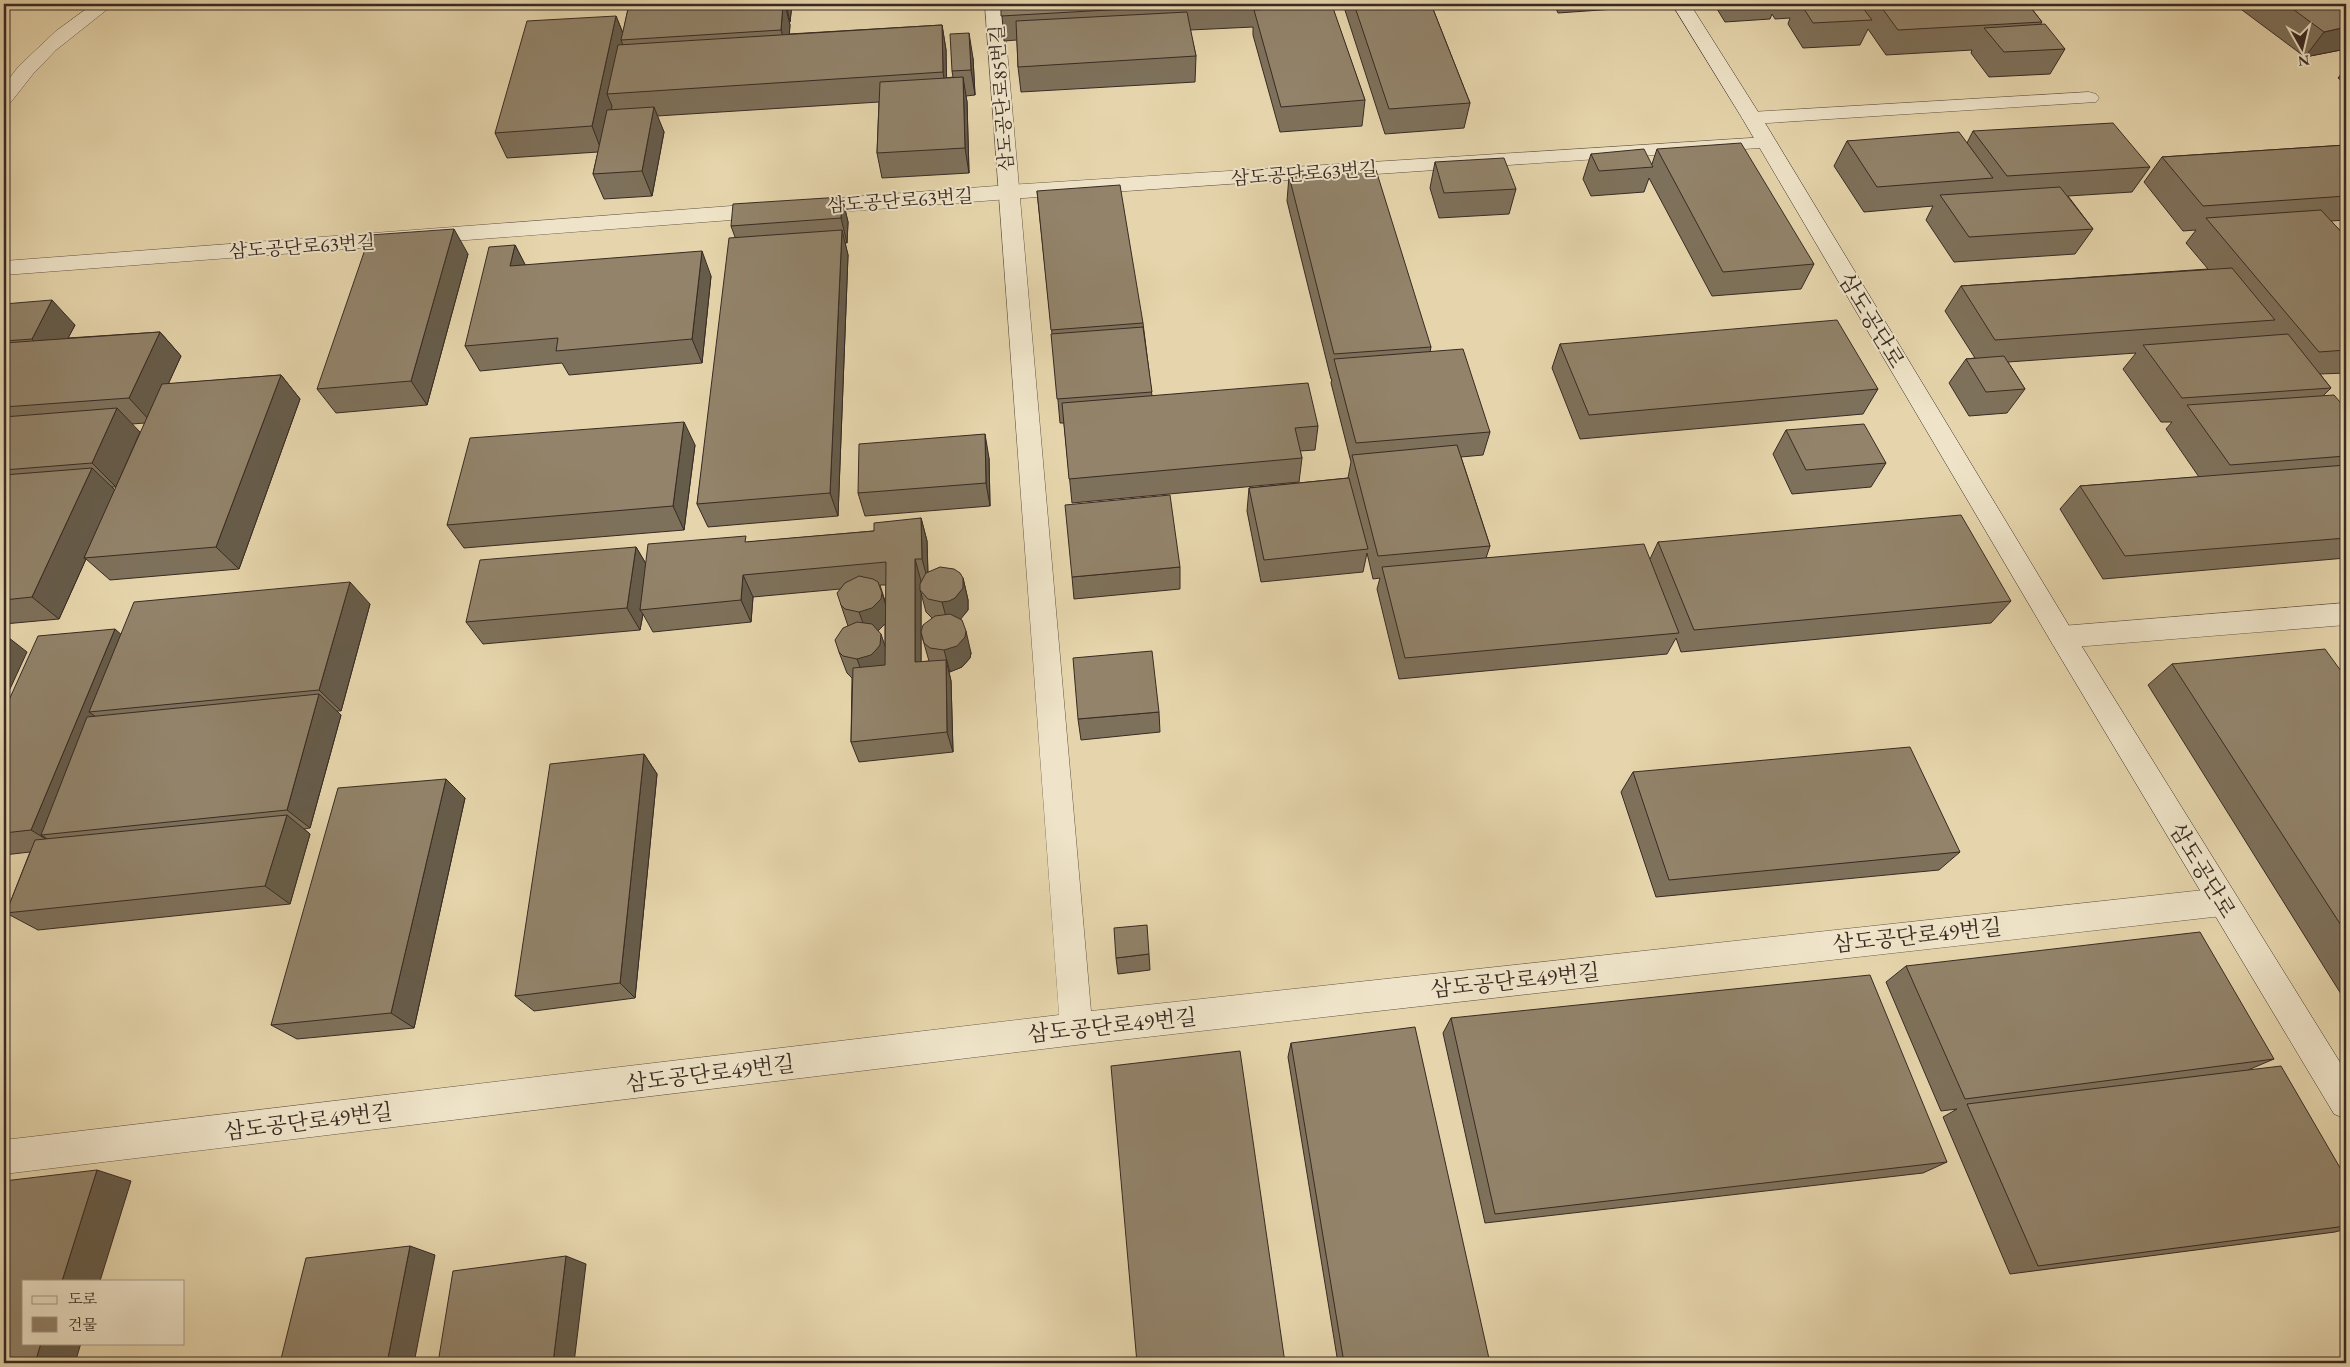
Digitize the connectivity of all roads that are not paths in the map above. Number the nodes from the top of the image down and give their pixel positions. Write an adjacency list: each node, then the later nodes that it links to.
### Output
1 (105, 4): 4 (street)
2 (994, 4): 8 (street, 삼도공단로85번길)
3 (1681, 4): 6 (street, 삼도공단로)
4 (4, 98)
5 (2089, 98): 6 (street)
6 (1752, 118): 7 (street, 삼도공단로)
7 (1767, 143): 8 (street, 삼도공단로63번길); 11 (street, 삼도공단로)
8 (1008, 192): 9 (street, 삼도공단로63번길); 13 (street, 삼도공단로85번길)
9 (4, 268)
10 (2346, 614): 11 (street)
11 (2062, 637): 12 (street, 삼도공단로)
12 (2222, 902): 13 (street, 삼도공단로49번길); 14 (street, 삼도공단로)
13 (1076, 1029): 15 (street, 삼도공단로49번길)
14 (2346, 1102)
15 (4, 1157)

